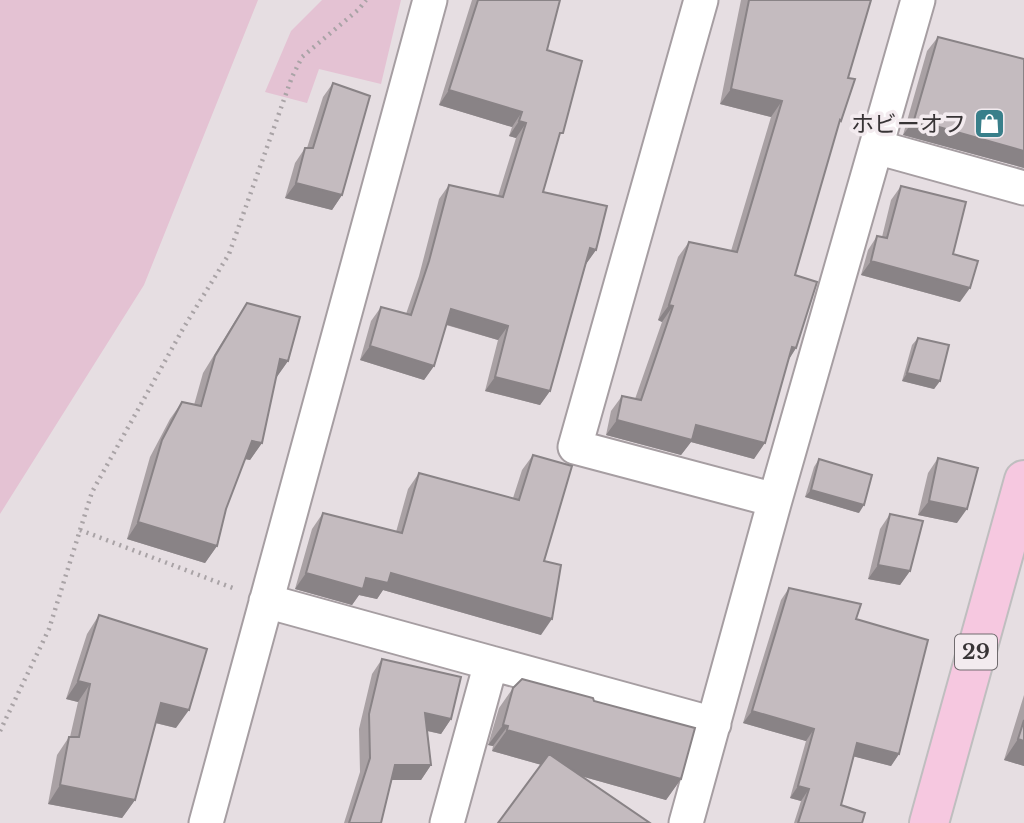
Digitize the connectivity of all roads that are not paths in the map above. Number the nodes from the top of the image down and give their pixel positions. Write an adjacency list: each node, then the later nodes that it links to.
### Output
1 (430, 0): 8 (street)
2 (701, 0): 7 (street)
3 (918, 0): 4 (street)
4 (876, 147): 5 (street); 7 (street)
5 (1024, 188)
6 (1024, 480): 14 (main road, 29)
7 (775, 500): 10 (street)
8 (266, 601): 9 (street); 11 (street)
9 (491, 663): 10 (street); 12 (street)
10 (714, 724): 13 (street)
11 (206, 823)
12 (447, 823)
13 (686, 823)
14 (929, 823)

